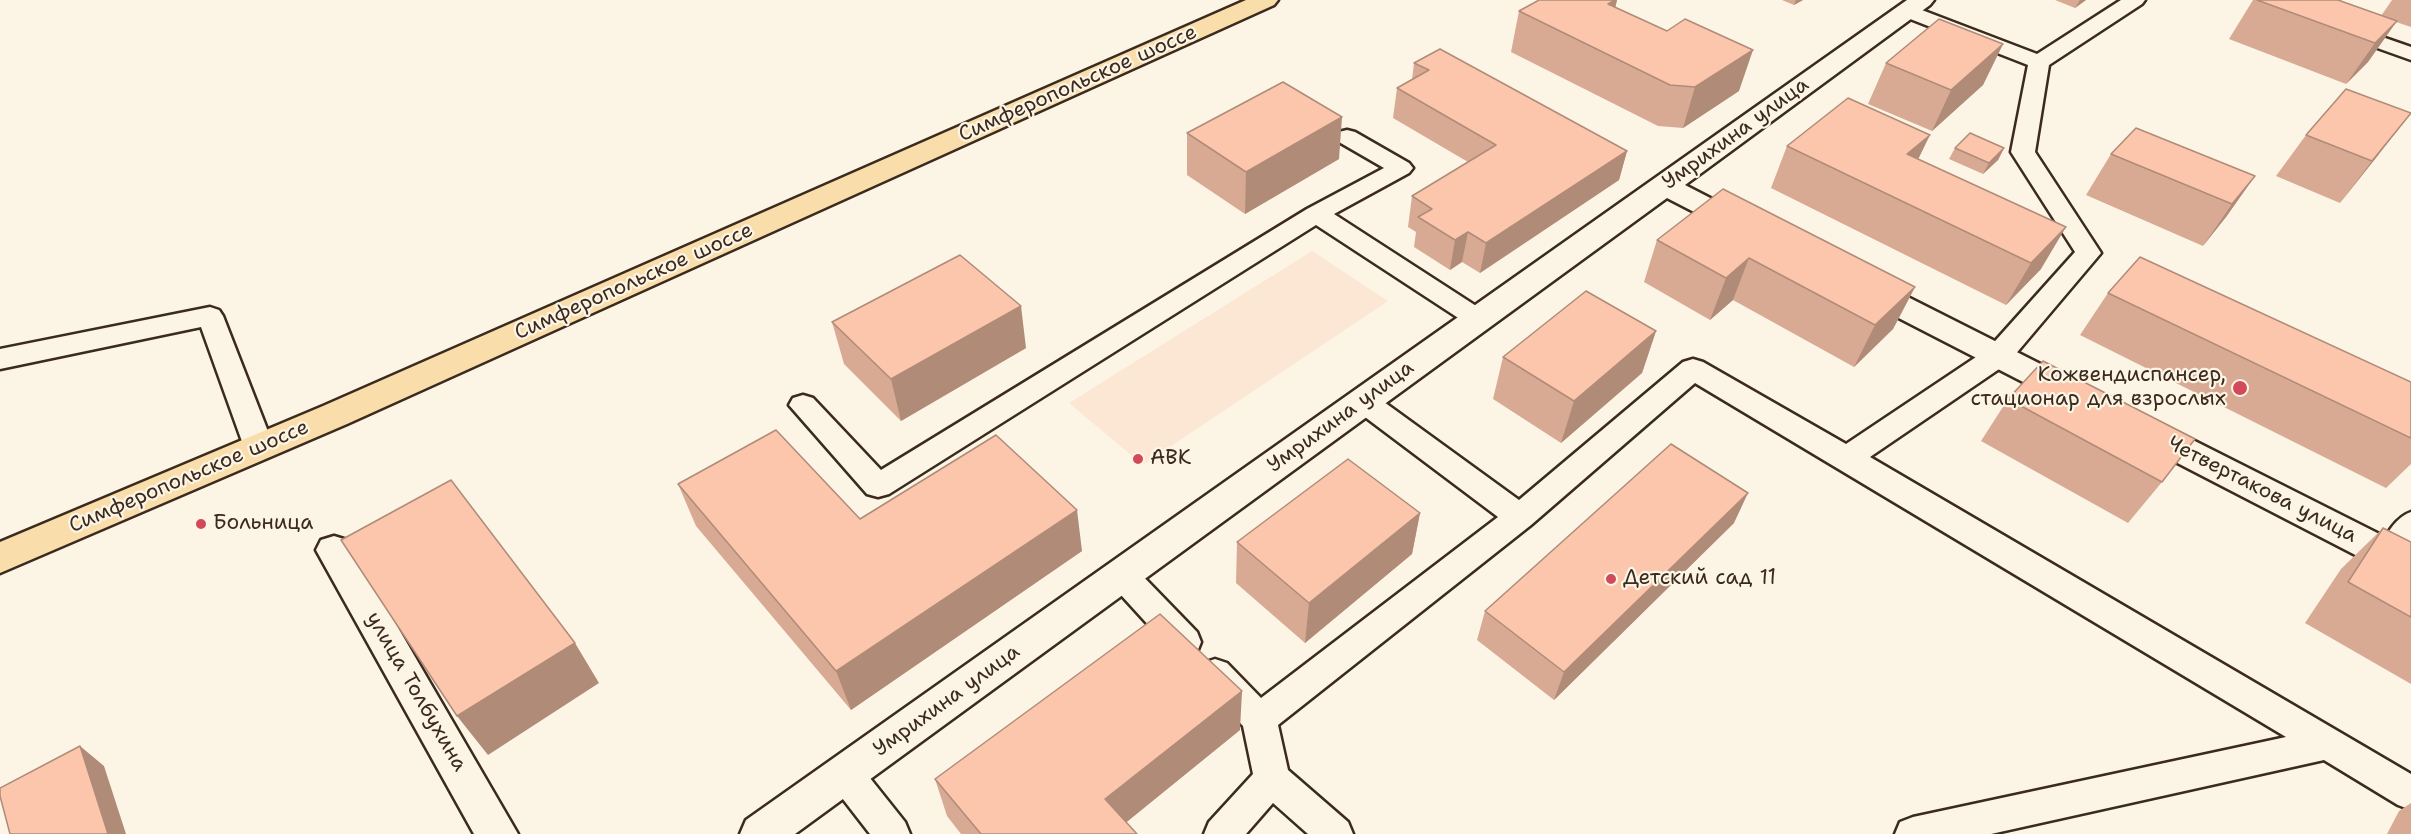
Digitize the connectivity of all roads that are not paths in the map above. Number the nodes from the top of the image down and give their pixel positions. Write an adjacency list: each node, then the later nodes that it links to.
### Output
1 (1266, 0): 17 (main road, Симферопольское шоссе)
2 (2134, 0): 6 (lane)
3 (1915, 5): 6 (lane); 8 (street, Умрихина улица)
4 (2325, 23): 5 (lane)
5 (2411, 54)
6 (2038, 62): 13 (lane)
7 (1347, 137): 9 (lane)
8 (1664, 185): 10 (street); 12 (street, Умрихина улица)
9 (1316, 214): 12 (lane); 16 (lane)
10 (1769, 239)
11 (1842, 276): 13 (street, Четвертакова улица)
12 (1478, 319): 15 (street, Умрихина улица)
13 (1998, 356): 18 (lane); 23 (street, Четвертакова улица)
14 (0, 359): 17 (lane)
15 (1363, 401): 19 (lane); 24 (street, Умрихина улица)
16 (803, 405)
17 (259, 447): 22 (main road, Симферопольское шоссе)
18 (1847, 458): 19 (lane); 26 (lane)
19 (1520, 517): 25 (lane)
20 (2411, 524): 23 (lane)
21 (334, 550): 30 (street, улица Толбухина)
22 (0, 558)
23 (2401, 562)
24 (1122, 575): 25 (lane); 27 (street, Умрихина улица)
25 (1259, 719): 28 (lane)
26 (2330, 743): 29 (lane); 35 (lane)
27 (845, 774): 31 (street, Умрихина улица); 32 (lane)
28 (1272, 779): 33 (lane); 34 (lane)
29 (2411, 793)
30 (497, 834)
31 (761, 834)
32 (892, 834)
33 (1222, 834)
34 (1335, 834)
35 (1913, 834)

